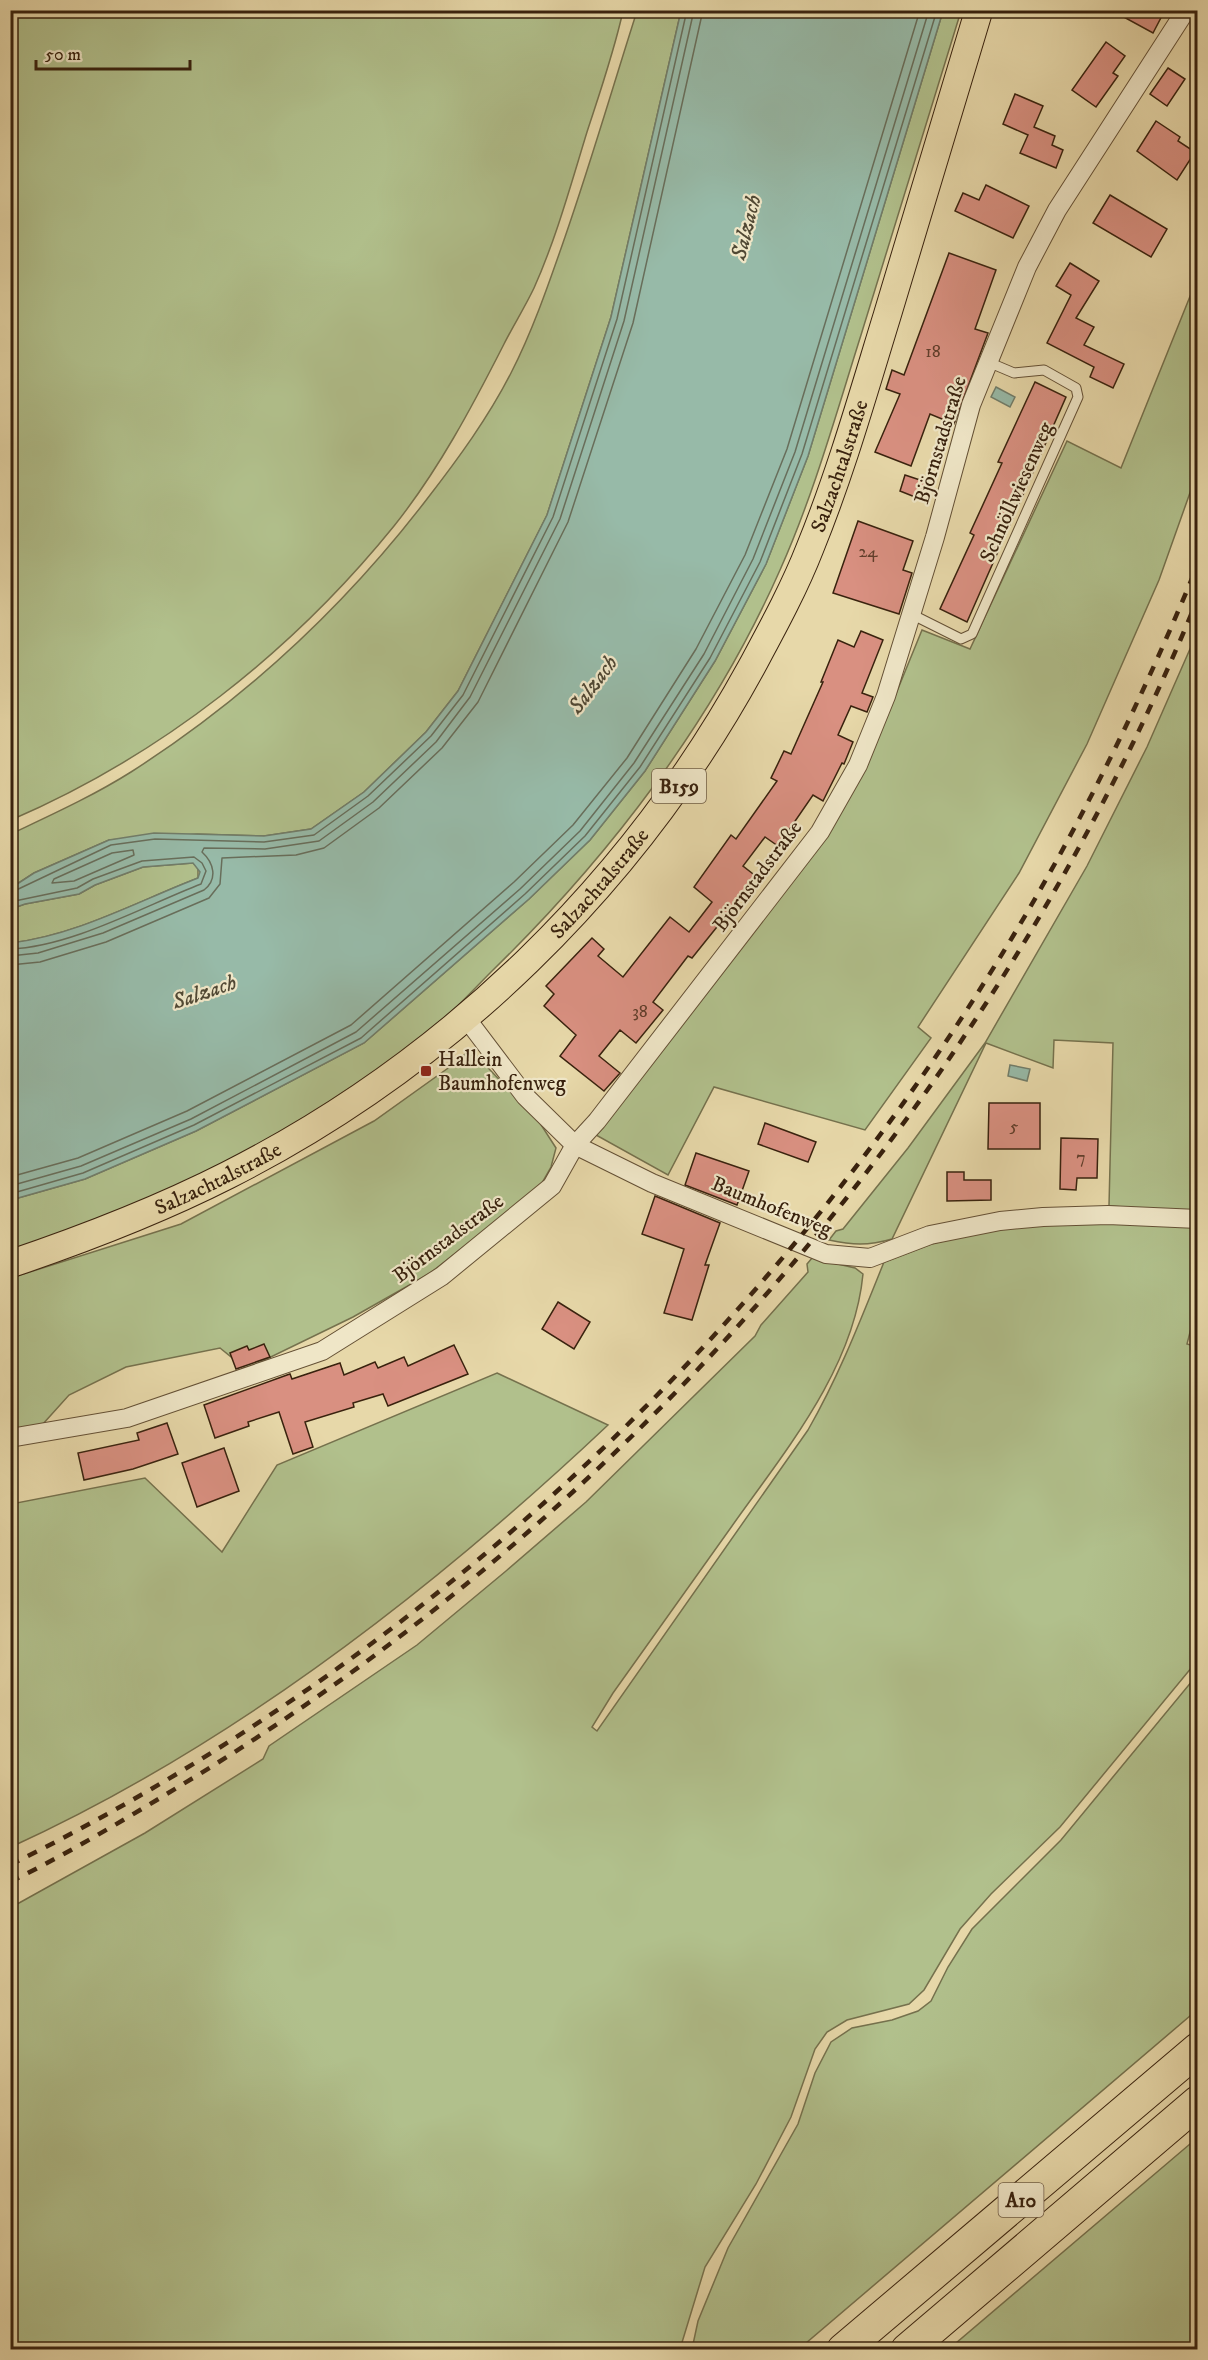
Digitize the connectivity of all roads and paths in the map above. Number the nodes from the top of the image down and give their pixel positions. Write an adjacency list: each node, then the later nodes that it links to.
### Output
1 (979, 10): 5 (main road, Salzachtalstraße / B159)
2 (1186, 10): 3 (street, Björnstadstraße)
3 (988, 362): 4 (street, Björnstadstraße); 4 (lane, Schnöllwiesenweg)
4 (911, 614): 6 (street, Björnstadstraße)
5 (466, 1018): 6 (street, Baumhofenweg); 8 (main road, Salzachtalstraße / B159)
6 (575, 1145): 7 (street, Baumhofenweg); 9 (street, Björnstadstraße)
7 (1197, 1219)
8 (10, 1264)
9 (10, 1438)
10 (1197, 2049): 12 (highway, A10)
11 (1197, 2102): 13 (highway, A10)
12 (843, 2349)
13 (907, 2349)

